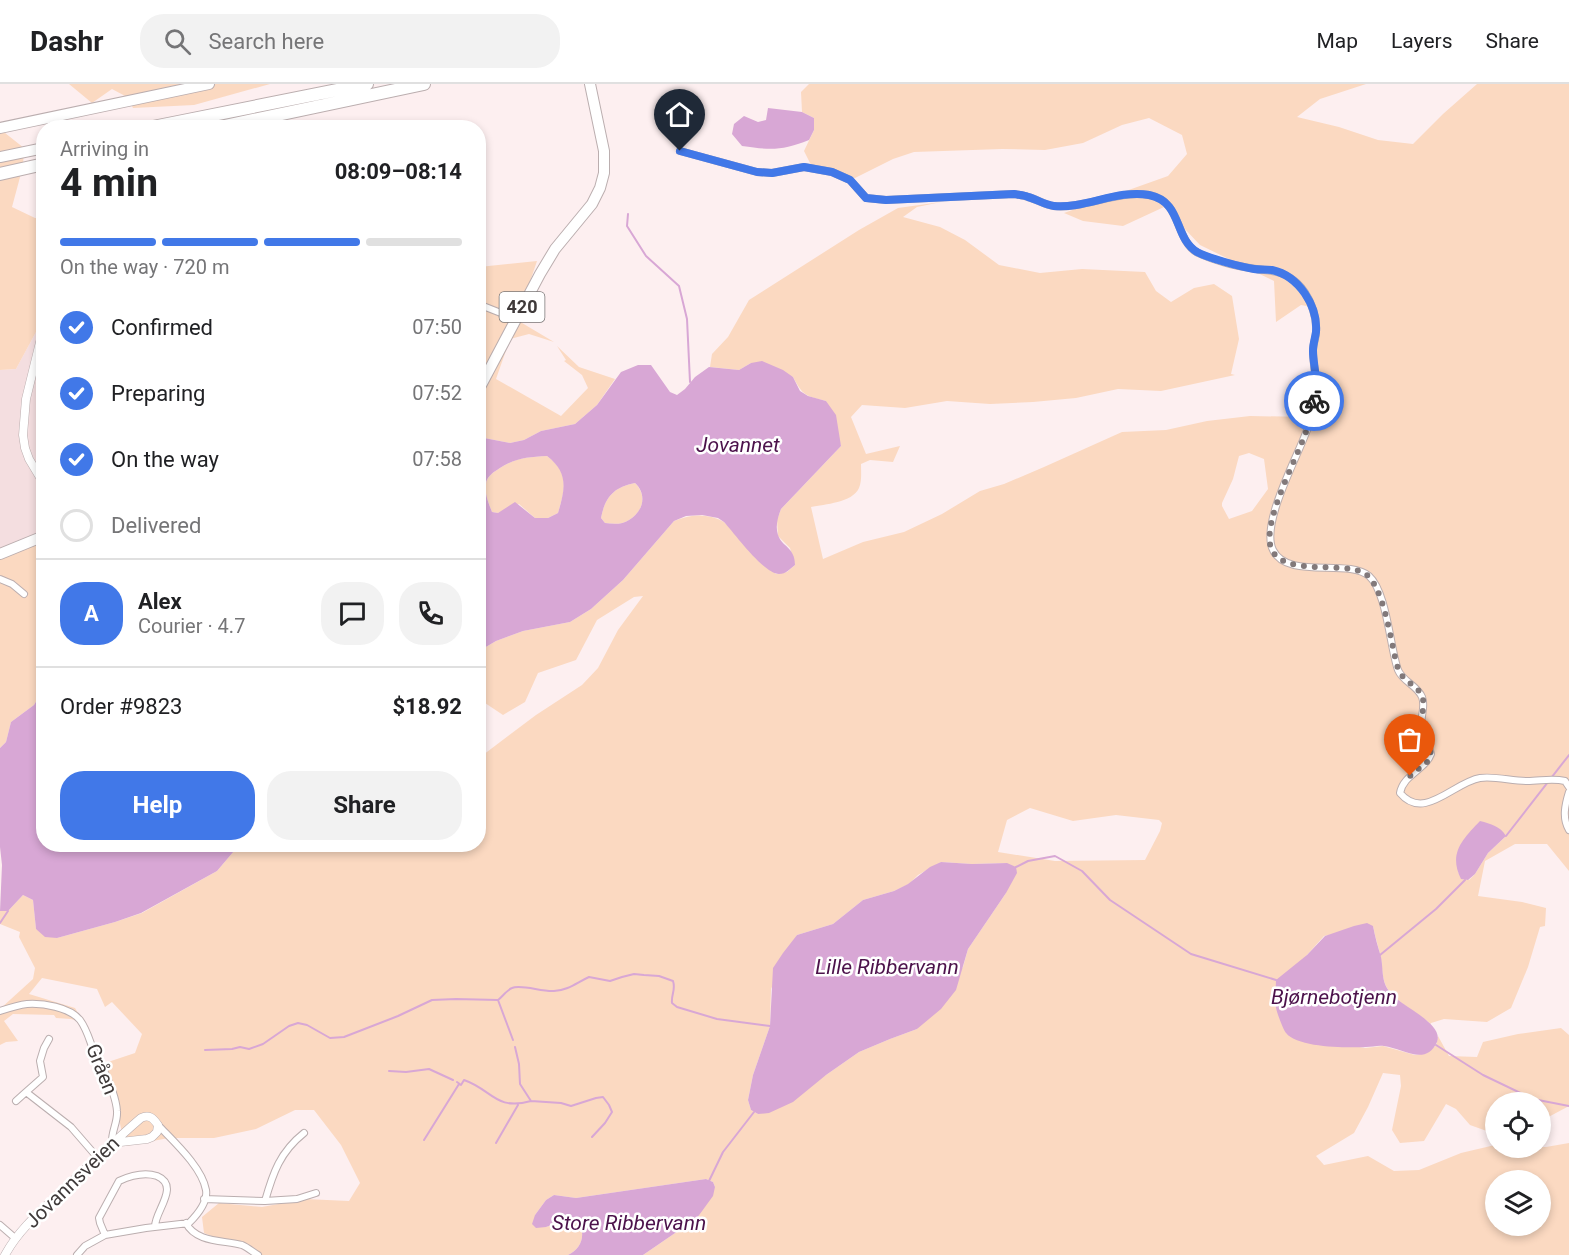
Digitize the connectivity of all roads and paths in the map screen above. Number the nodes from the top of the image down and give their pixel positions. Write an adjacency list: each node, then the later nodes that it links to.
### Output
1 (187, 84): 10 (main road)
2 (209, 84): 7 (main road)
3 (367, 84): 8 (highway)
4 (424, 84): 9 (highway)
5 (590, 84): 18 (main road, 420)
6 (36, 120): 11 (main road)
7 (38, 120)
8 (188, 120)
9 (253, 120)
10 (0, 123)
11 (0, 128)
12 (36, 150): 14 (main road)
13 (680, 151): 26 (street)
14 (0, 157)
15 (36, 166): 16 (highway)
16 (0, 174)
17 (486, 307): 18 (street)
18 (516, 319): 20 (main road, 420)
19 (36, 360): 21 (street)
20 (486, 376)
21 (36, 471)
22 (36, 539): 23 (main road)
23 (0, 554)
24 (0, 579): 25 (street)
25 (24, 594)
26 (1569, 787)
27 (1569, 792): 28 (street)
28 (1569, 830)
29 (0, 1011): 35 (street, Gråen)
30 (49, 1039): 31 (street)
31 (26, 1092): 32 (street); 36 (street)
32 (16, 1101)
33 (158, 1125): 35 (street); 35 (street, Jovannsveien); 38 (street)
34 (304, 1134): 39 (street)
35 (112, 1143): 36 (street, Jovannsveien)
36 (97, 1157): 44 (street, Jovannsveien)
37 (316, 1193): 39 (street)
38 (204, 1199): 39 (street); 40 (street)
39 (265, 1201)
40 (186, 1223): 42 (street); 47 (street)
41 (0, 1224): 44 (street)
42 (154, 1227): 43 (street); 43 (street)
43 (105, 1235): 46 (street)
44 (15, 1238): 45 (street, Jovannsveien)
45 (5, 1255)
46 (77, 1255)
47 (258, 1255)

